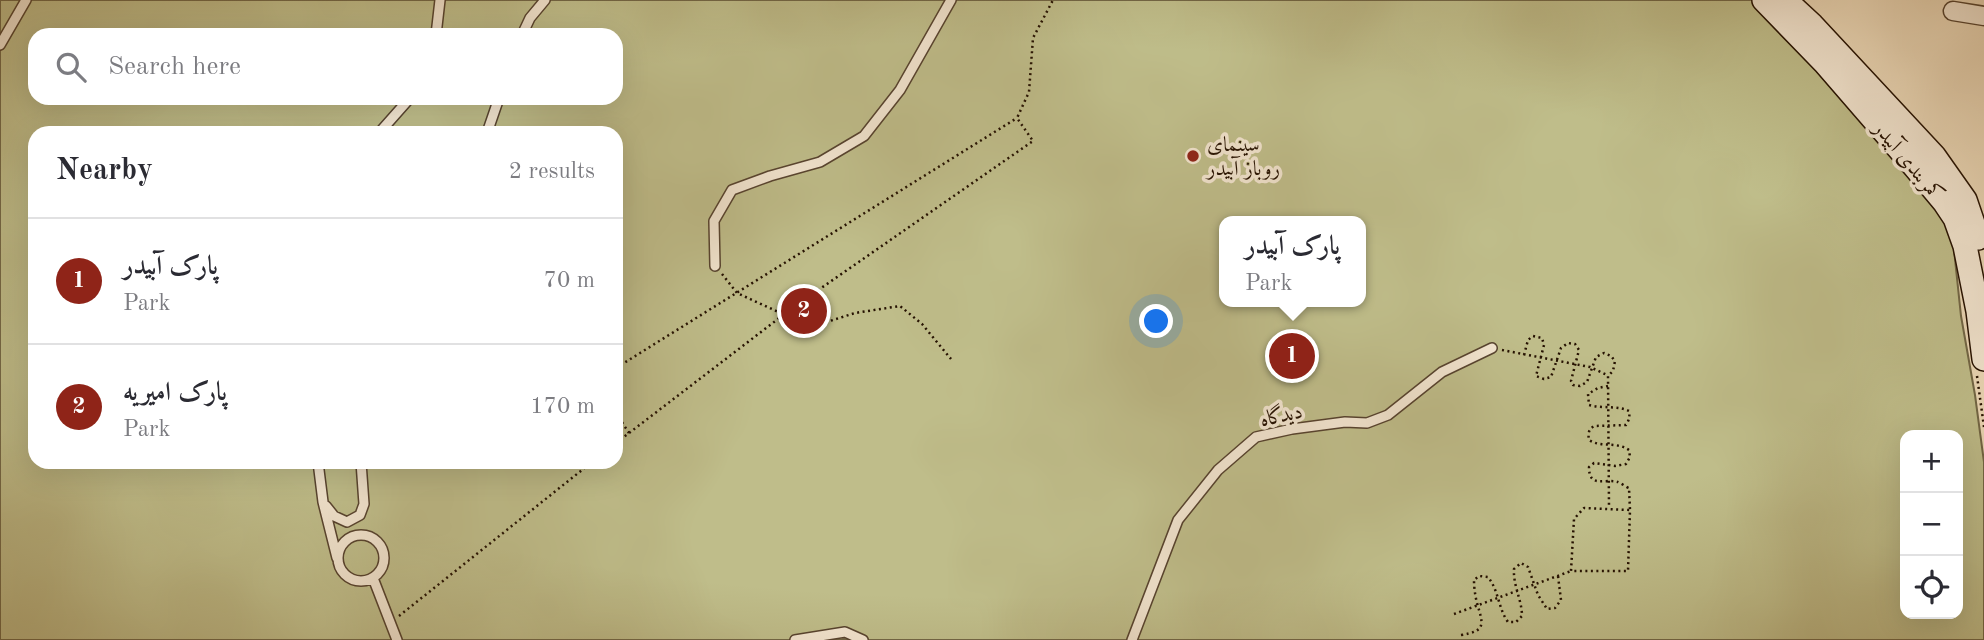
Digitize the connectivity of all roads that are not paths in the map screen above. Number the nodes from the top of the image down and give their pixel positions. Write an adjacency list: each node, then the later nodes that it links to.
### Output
1 (26, 0): 11 (lane)
2 (440, 0): 9 (lane)
3 (545, 0): 10 (lane)
4 (951, 0): 17 (lane)
5 (1764, 0): 19 (main road, کمربندی آبیدر)
6 (1786, 0): 16 (main road, کمربندی آبیدر)
7 (1953, 11): 8 (street)
8 (1984, 16)
9 (437, 28)
10 (525, 28)
11 (0, 45)
12 (404, 105): 14 (lane)
13 (497, 105): 15 (lane)
14 (385, 126)
15 (489, 126)
16 (1984, 261)
17 (715, 266)
18 (1492, 348): 28 (lane, دیدگاه)
19 (1980, 362)
20 (319, 469): 22 (lane)
21 (362, 469): 22 (lane)
22 (323, 502): 23 (lane)
23 (338, 563): 24 (lane); 24 (lane)
24 (373, 578): 25 (lane)
25 (397, 640)
26 (795, 640): 27 (lane)
27 (863, 640)
28 (1132, 640)

